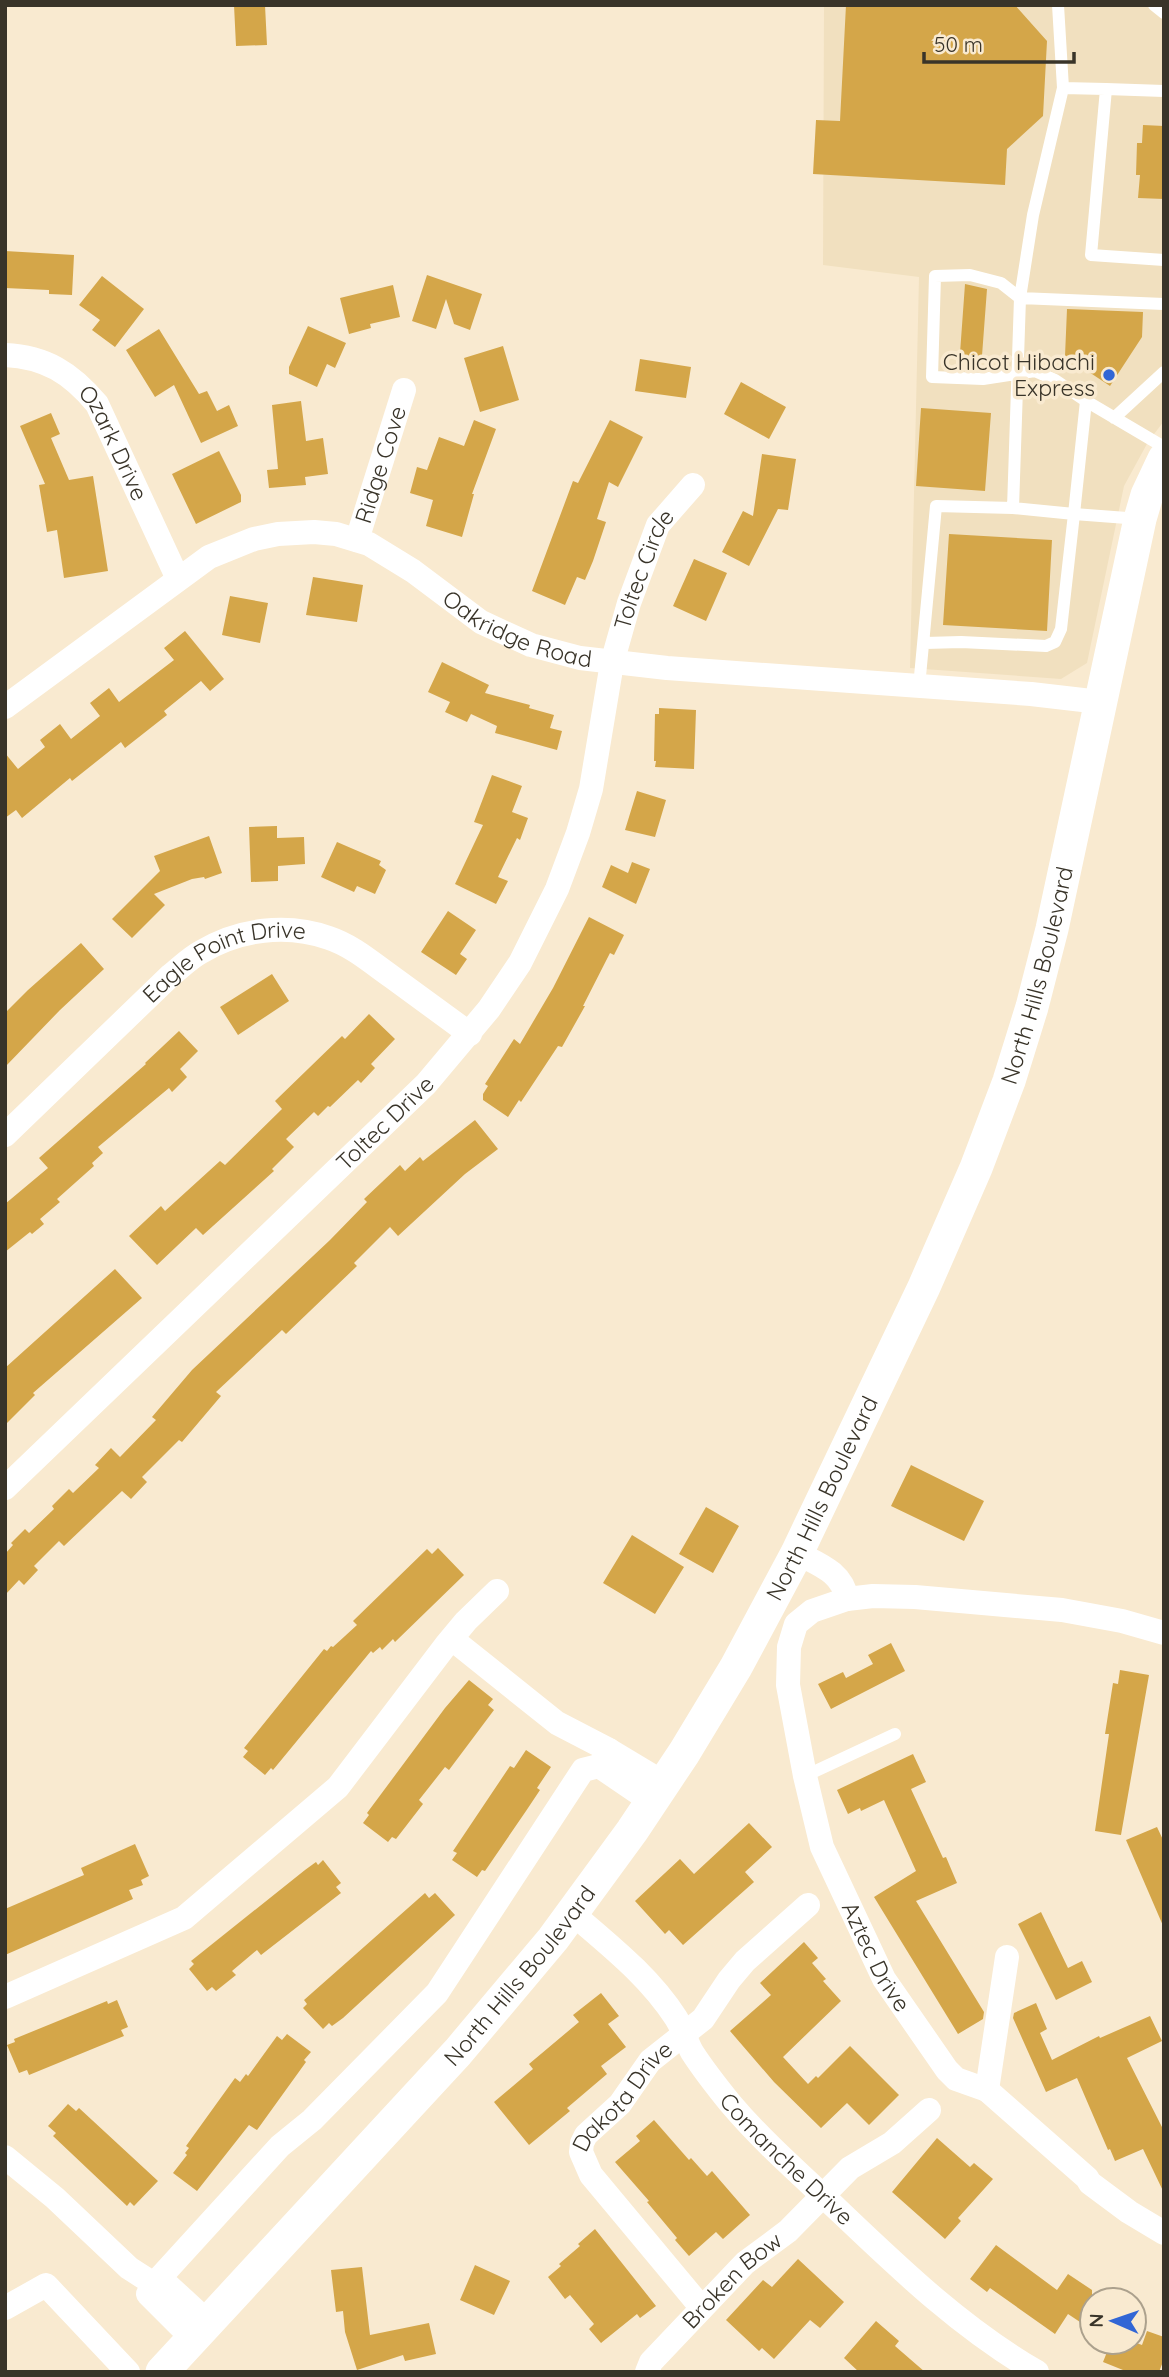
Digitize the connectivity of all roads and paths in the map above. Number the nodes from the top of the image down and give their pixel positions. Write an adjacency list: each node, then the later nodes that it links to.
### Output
1 (1058, 5): 4 (lane)
2 (1154, 5): 3 (lane)
3 (1164, 13)
4 (1063, 88): 5 (lane); 8 (lane)
5 (1106, 89): 6 (lane); 7 (lane)
6 (1164, 91)
7 (1164, 260)
8 (1020, 298): 9 (lane); 12 (lane); 12 (lane)
9 (1164, 304)
10 (5, 355): 23 (street, Ozark Drive)
11 (1164, 372): 15 (lane)
12 (1018, 373): 14 (lane); 19 (lane)
13 (404, 390): 22 (street, Ridge Cove)
14 (1087, 401): 15 (lane); 20 (lane)
15 (1115, 418): 16 (lane)
16 (1164, 447)
17 (1164, 459): 21 (street, North Hills Boulevard)
18 (693, 485): 25 (street, Toltec Circle)
19 (1013, 508): 20 (lane); 24 (lane)
20 (1074, 514): 21 (lane); 24 (lane)
21 (1140, 519): 27 (street, North Hills Boulevard)
22 (357, 540): 23 (street, Oakridge Road); 25 (street, Oakridge Road)
23 (178, 579): 28 (street, Oakridge Road)
24 (925, 643): 26 (lane)
25 (612, 663): 26 (street, Oakridge Road); 29 (street, Toltec Drive)
26 (919, 687): 27 (street, Oakridge Road)
27 (1100, 702): 32 (street, North Hills Boulevard)
28 (5, 708)
29 (470, 1034): 30 (street, Eagle Point Drive); 31 (street, Toltec Drive)
30 (5, 1135)
31 (5, 1488)
32 (797, 1553): 34 (street); 40 (street, North Hills Boulevard)
33 (497, 1591): 36 (street)
34 (847, 1599): 35 (street, Aztec Drive); 39 (street, Aztec Drive)
35 (1164, 1633)
36 (452, 1639): 38 (street); 44 (street)
37 (895, 1734): 39 (lane)
38 (604, 1758): 40 (street); 51 (street)
39 (805, 1776): 46 (street, Aztec Drive)
40 (658, 1792): 42 (street, North Hills Boulevard)
41 (808, 1905): 45 (street, Dakota Drive)
42 (572, 1913): 45 (street, Comanche Drive); 54 (street, North Hills Boulevard)
43 (1007, 1957): 46 (street)
44 (5, 1997)
45 (684, 2034): 49 (street, Comanche Drive); 52 (street, Dakota Drive)
46 (987, 2090): 50 (street, Aztec Drive)
47 (929, 2110): 49 (street, Broken Bow)
48 (5, 2157): 51 (street)
49 (823, 2196): 52 (street, Broken Bow); 56 (street, Comanche Drive)
50 (1164, 2233)
51 (154, 2285): 54 (street)
52 (701, 2306): 55 (street, Broken Bow)
53 (5, 2308): 57 (street)
54 (200, 2330): 58 (street, North Hills Boulevard)
55 (646, 2371)
56 (1034, 2371)
57 (128, 2372)
58 (162, 2372)

